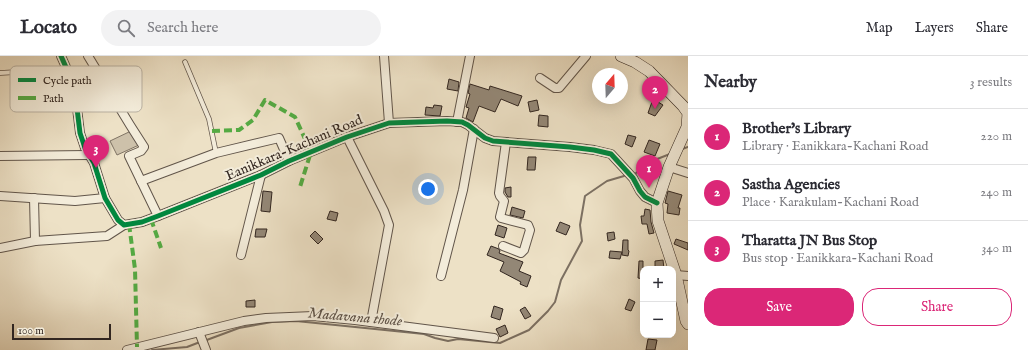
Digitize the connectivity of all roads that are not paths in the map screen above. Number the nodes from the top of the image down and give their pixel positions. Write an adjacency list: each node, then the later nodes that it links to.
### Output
1 (62, 56): 8 (street)
2 (88, 56): 9 (street)
3 (384, 56): 16 (street)
4 (470, 56): 15 (street)
5 (586, 56): 12 (street)
6 (621, 56): 24 (main road)
7 (185, 62): 20 (lane)
8 (65, 66)
9 (94, 66)
10 (10, 72): 11 (lane)
11 (0, 73)
12 (540, 78)
13 (77, 112): 21 (street)
14 (122, 112): 27 (street)
15 (457, 122): 16 (street, Eanikkara-Kachani Road); 17 (street, Eanikkara-Kachani Road)
16 (389, 123): 18 (street, Eanikkara-Kachani Road)
17 (474, 129): 19 (street, Eanikkara-Kachani Road); 40 (street)
18 (347, 137): 23 (street, Eanikkara-Kachani Road); 42 (street)
19 (506, 142): 31 (street, Eanikkara-Kachani Road); 35 (street)
20 (216, 153): 23 (street); 27 (street)
21 (88, 155): 22 (street); 30 (street)
22 (0, 156)
23 (289, 162): 26 (street, Eanikkara-Kachani Road)
24 (669, 166): 25 (street); 31 (main road)
25 (688, 172)
26 (261, 175): 32 (street, Eanikkara-Kachani Road); 37 (street)
27 (141, 181): 32 (street)
28 (0, 196): 29 (street)
29 (34, 198): 30 (street); 34 (street)
30 (105, 198): 33 (street)
31 (657, 203): 38 (main road)
32 (158, 216): 33 (street, Eanikkara-Kachani Road)
33 (124, 225): 34 (street)
34 (35, 241): 36 (street)
35 (503, 246)
36 (0, 248)
37 (242, 255)
38 (673, 266)
39 (676, 275): 41 (street); 43 (main road)
40 (441, 276)
41 (688, 276)
42 (371, 322): 44 (street); 45 (street)
43 (688, 324)
44 (199, 332): 46 (street); 47 (street)
45 (494, 338)
46 (127, 350)
47 (206, 350)

